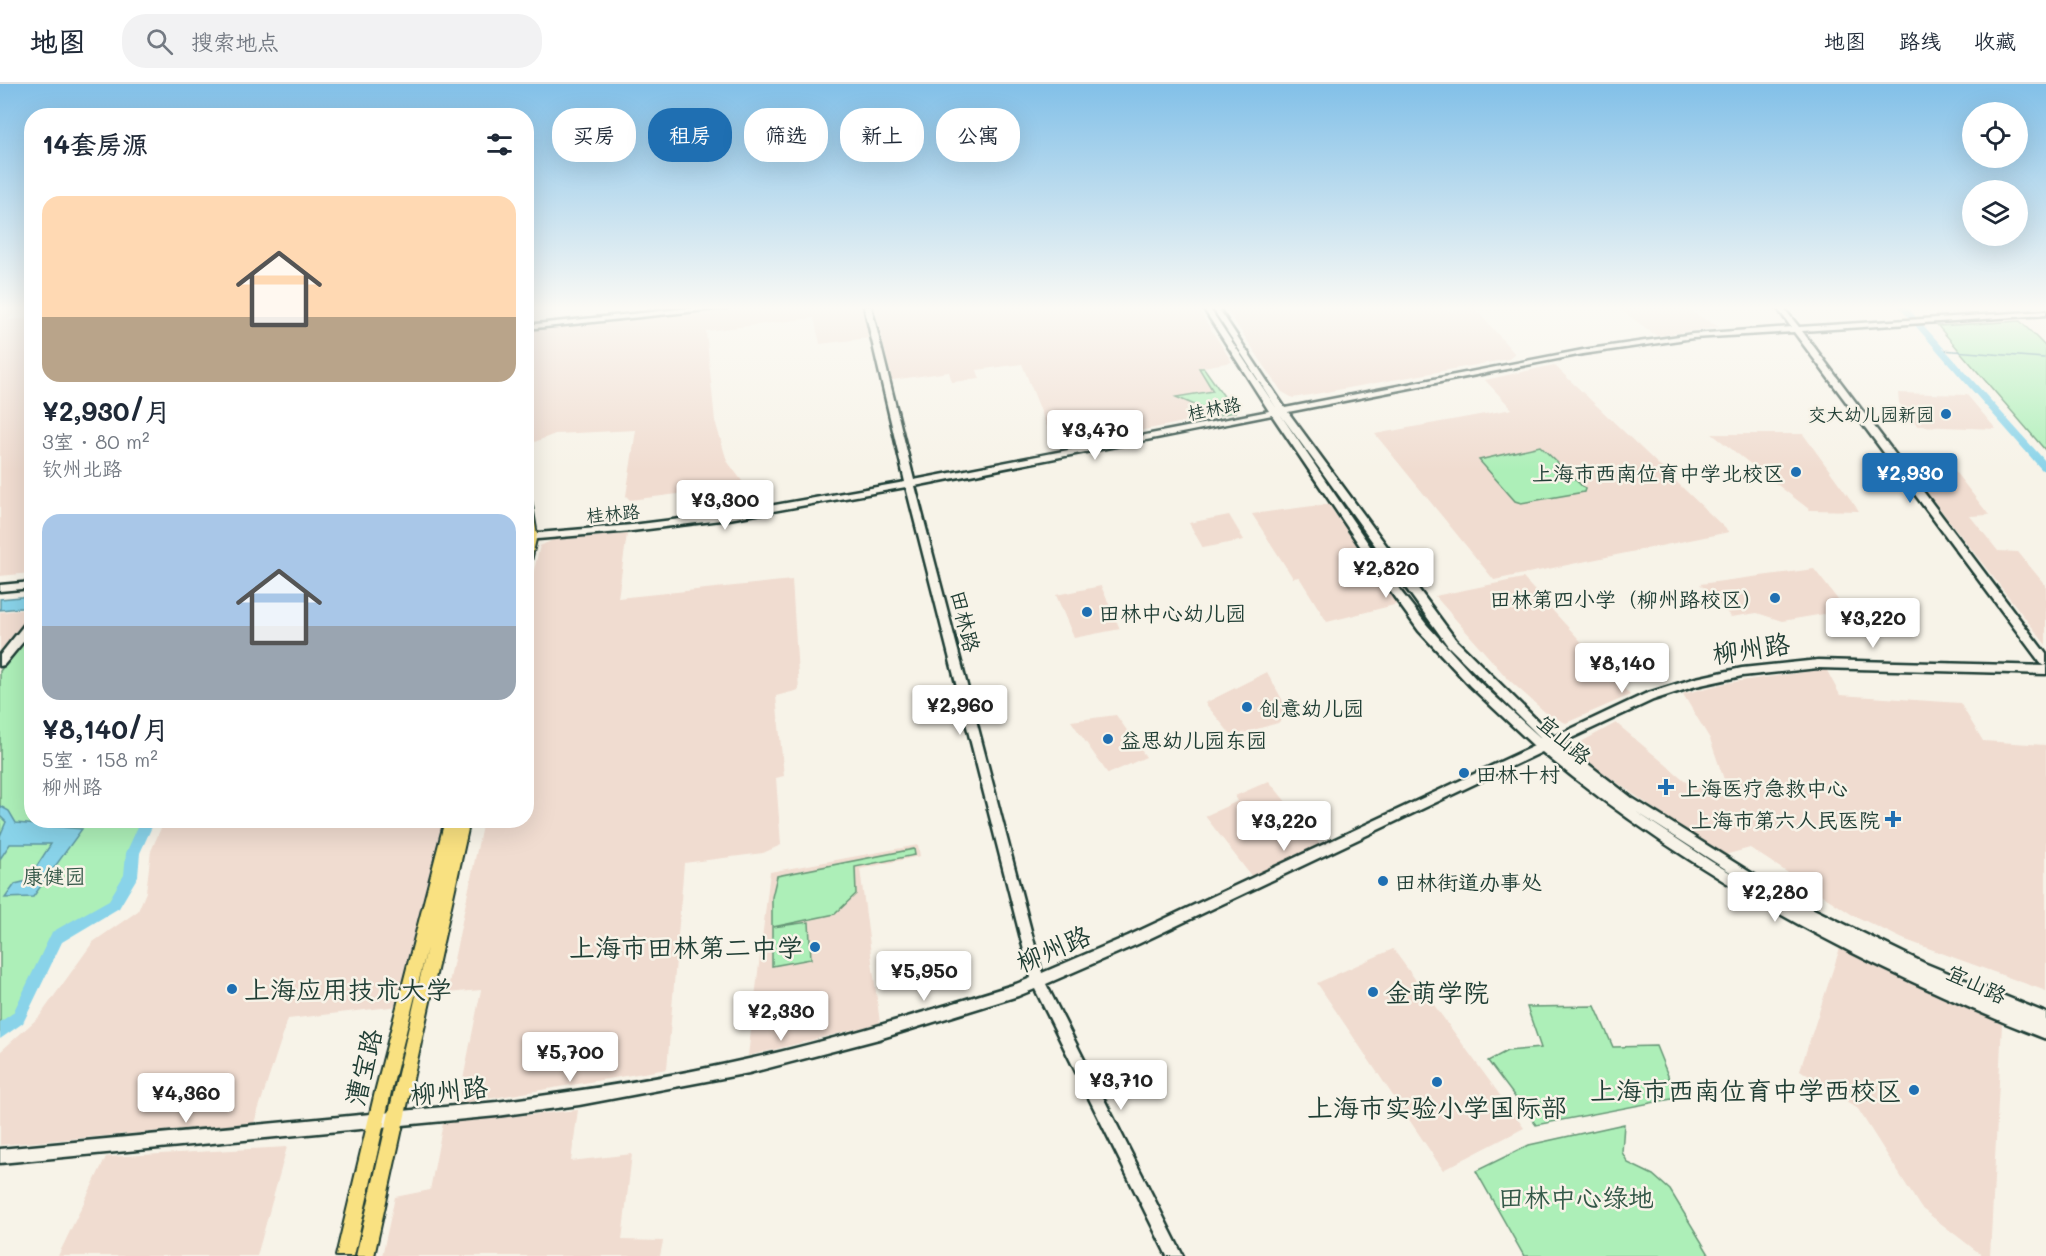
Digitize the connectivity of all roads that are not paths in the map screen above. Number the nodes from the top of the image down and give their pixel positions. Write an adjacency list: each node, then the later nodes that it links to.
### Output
1 (881, 361): 7 (street, 田林路)
2 (1243, 361): 6 (street, 宜山路)
3 (1247, 361): 6 (street, 宜山路)
4 (1539, 361): 6 (street, 桂林路)
5 (1821, 361): 15 (street)
6 (1278, 412): 7 (street, 桂林路); 17 (street, 宜山路)
7 (912, 483): 8 (street, 桂林路); 20 (street, 田林路)
8 (534, 535)
9 (24, 579): 10 (street)
10 (0, 581)
11 (24, 586): 12 (street)
12 (0, 588)
13 (24, 633): 14 (street)
14 (0, 662)
15 (2046, 662)
16 (2046, 670): 17 (street, 柳州路)
17 (1547, 745): 20 (street, 柳州路); 21 (street, 宜山路); 22 (street, 宜山路)
18 (450, 828): 24 (main road, 漕宝路)
19 (461, 828): 23 (main road, 漕宝路)
20 (1038, 981): 23 (street, 柳州路); 28 (street, 田林路)
21 (2046, 1019)
22 (2046, 1032)
23 (394, 1120): 24 (street, 柳州路); 27 (main road, 漕宝路)
24 (376, 1122): 25 (street, 柳州路); 26 (main road, 漕宝路)
25 (0, 1156)
26 (345, 1256)
27 (365, 1256)
28 (1175, 1256)

